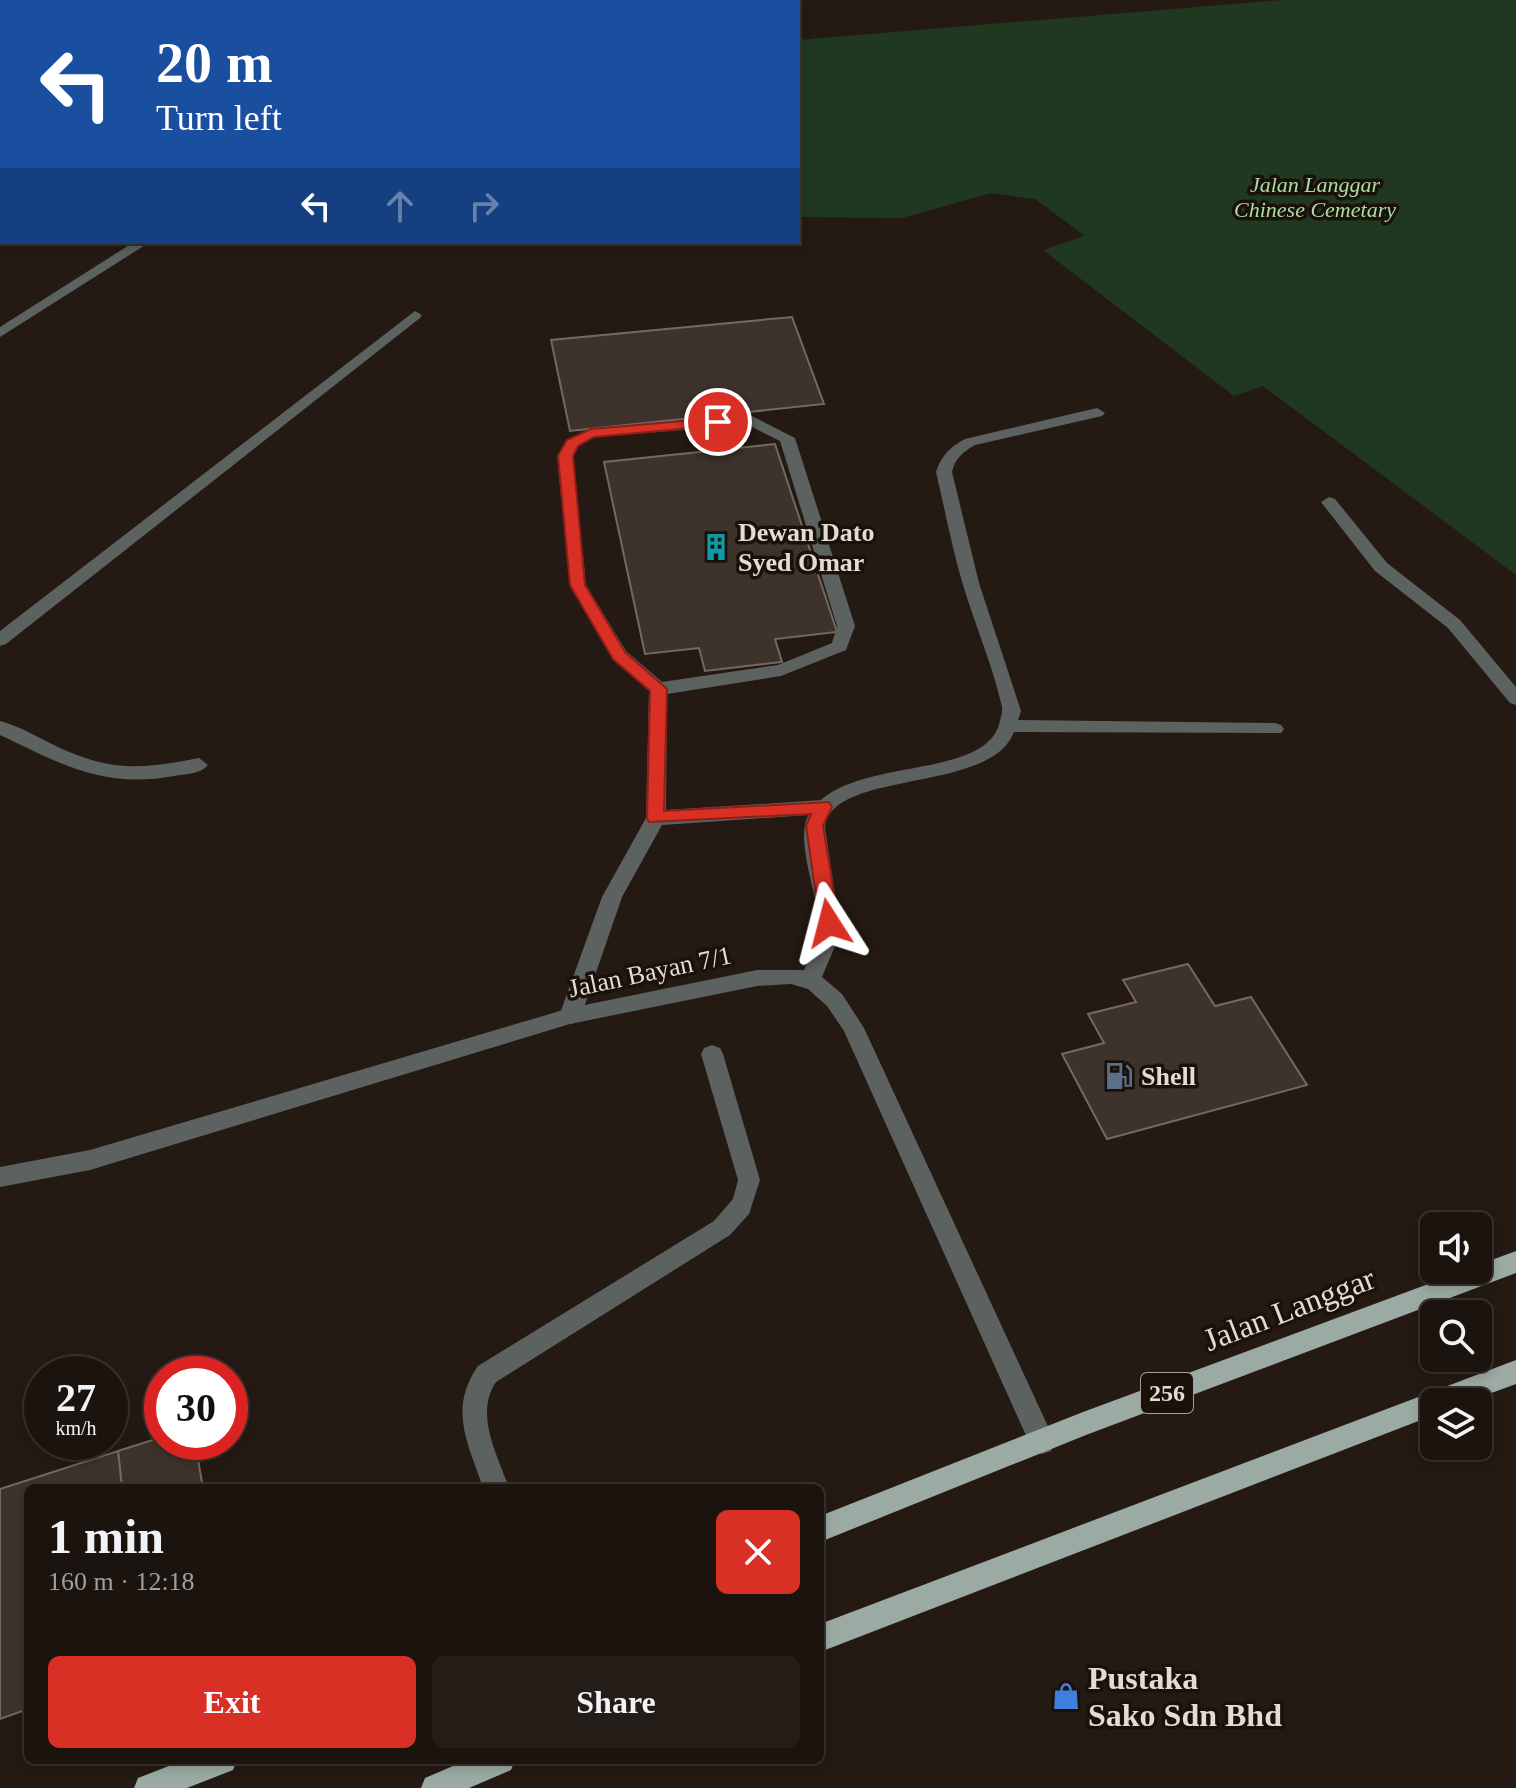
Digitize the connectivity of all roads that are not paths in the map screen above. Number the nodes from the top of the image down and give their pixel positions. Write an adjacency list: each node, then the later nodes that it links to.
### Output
1 (140, 244): 3 (street)
2 (415, 315): 6 (street)
3 (0, 333)
4 (1097, 413): 9 (street)
5 (1329, 502): 8 (street)
6 (0, 640)
7 (658, 689): 7 (street); 14 (street)
8 (1516, 699)
9 (1012, 726): 11 (street); 13 (street)
10 (0, 727): 12 (street)
11 (1275, 729)
12 (199, 765)
13 (823, 807): 14 (street); 15 (street)
14 (656, 818): 16 (street)
15 (811, 978): 16 (street, Jalan Bayan 7/1); 23 (street)
16 (570, 1016): 18 (street, Jalan Bayan 7/1)
17 (712, 1054): 24 (street)
18 (0, 1177)
19 (1516, 1262): 23 (main road, Jalan Langgar / 256)
20 (1516, 1372): 21 (main road)
21 (1473, 1388)
22 (1420, 1408): 26 (main road)
23 (1042, 1442): 25 (main road, Jalan Langgar / 256)
24 (495, 1484)
25 (824, 1527)
26 (824, 1636)
27 (212, 1764): 29 (main road)
28 (492, 1764): 30 (main road)
29 (148, 1788)
30 (435, 1788)

